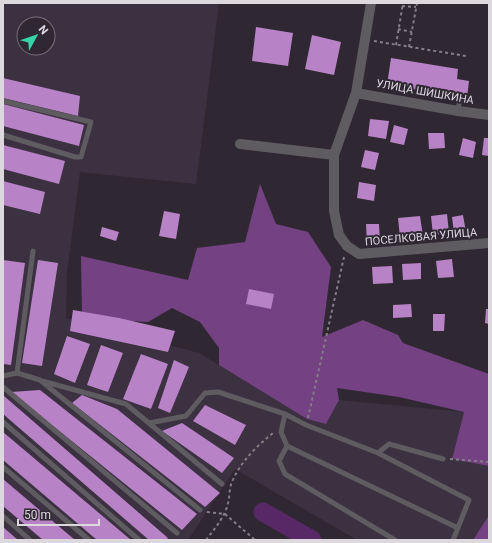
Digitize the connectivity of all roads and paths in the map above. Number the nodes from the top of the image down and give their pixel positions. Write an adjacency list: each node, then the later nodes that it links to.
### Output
1 (372, 3): 12 (street)
2 (403, 3): 4 (path)
3 (417, 3): 5 (path)
4 (402, 6): 5 (path); 6 (path)
5 (416, 7): 7 (path)
6 (398, 29): 7 (path); 9 (path)
7 (412, 32): 10 (path)
8 (376, 42): 9 (path)
9 (396, 44): 10 (path)
10 (409, 47): 11 (path)
11 (466, 56)
12 (356, 93): 15 (street, УЛИЦА ШИШКИНА); 19 (street)
13 (460, 97): 15 (lane)
14 (3, 101): 17 (lane)
15 (458, 111): 16 (street, УЛИЦА ШИШКИНА)
16 (489, 115)
17 (3, 135)
18 (240, 144): 19 (street)
19 (334, 155): 21 (street)
20 (489, 243): 21 (street, ПОСЕЛКОВАЯ УЛИЦА)
21 (347, 246): 30 (path)
22 (33, 251): 23 (lane)
23 (17, 373): 24 (lane); 25 (lane)
24 (3, 376)
25 (40, 380): 29 (lane); 38 (lane)
26 (3, 387): 42 (lane)
27 (285, 414): 29 (lane); 30 (lane); 31 (lane)
28 (3, 422): 45 (lane)
29 (149, 423): 37 (lane)
30 (306, 425): 33 (lane)
31 (281, 432): 32 (lane); 39 (path)
32 (287, 446): 41 (lane); 48 (lane)
33 (378, 453): 34 (lane); 41 (lane)
34 (443, 459): 35 (path)
35 (489, 462)
36 (3, 467): 44 (lane)
37 (222, 484)
38 (200, 510): 39 (path)
39 (225, 514): 46 (path); 47 (path)
40 (3, 516): 43 (lane)
41 (458, 528): 49 (lane)
42 (177, 533)
43 (30, 540)
44 (88, 540)
45 (140, 540)
46 (206, 540)
47 (255, 540)
48 (395, 540)
49 (453, 540)

